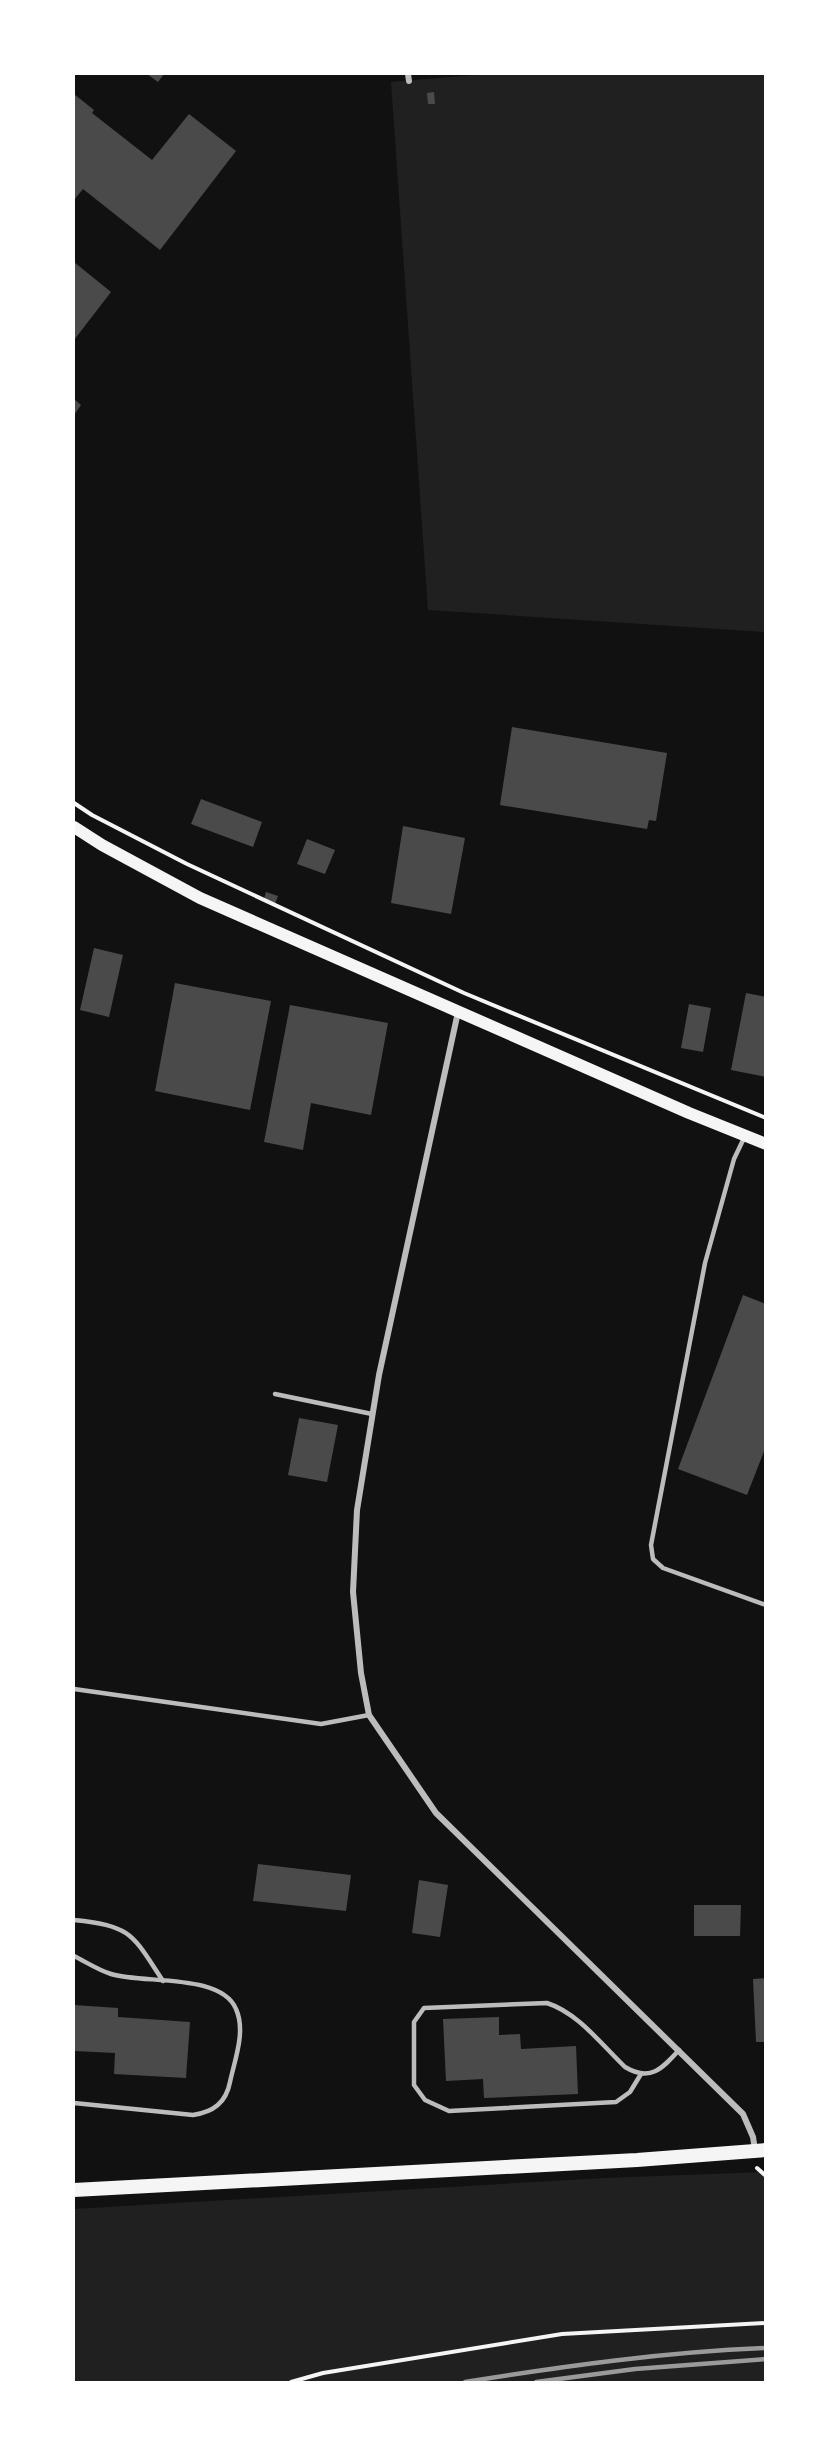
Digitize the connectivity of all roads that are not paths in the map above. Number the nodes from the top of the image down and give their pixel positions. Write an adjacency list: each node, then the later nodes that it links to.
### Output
1 (74, 827): 2 (main road)
2 (458, 1012): 3 (main road); 6 (street)
3 (745, 1135): 4 (main road); 7 (lane)
4 (765, 1144)
5 (276, 1394): 6 (lane)
6 (372, 1414): 9 (street)
7 (765, 1605)
8 (74, 1689): 9 (lane)
9 (369, 1715): 13 (street)
10 (74, 1920): 12 (lane)
11 (74, 1956): 12 (lane)
12 (163, 1981): 15 (lane)
13 (679, 2050): 14 (lane); 16 (street)
14 (641, 2074): 14 (lane)
15 (74, 2103)
16 (760, 2150): 17 (main road)
17 (74, 2190)

